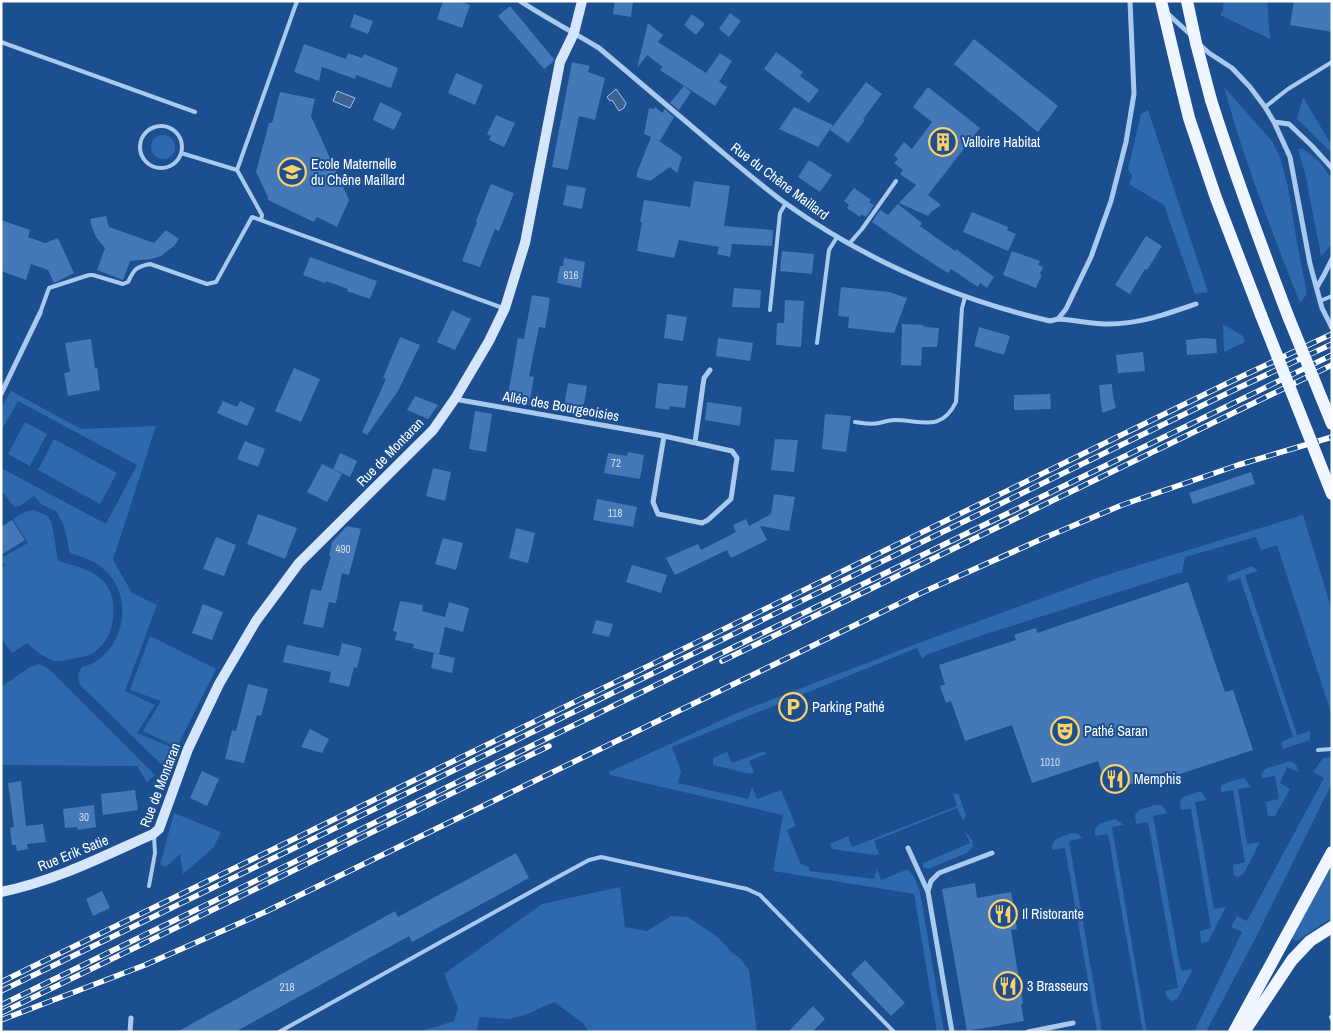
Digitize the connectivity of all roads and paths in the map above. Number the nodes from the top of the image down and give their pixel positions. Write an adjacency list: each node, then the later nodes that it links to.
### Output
1 (297, 1): 16 (lane)
2 (520, 1): 8 (street, Rue du Chêne Maillard)
3 (582, 1): 8 (street, Rue de Montaran)
4 (1130, 1): 31 (street)
5 (1155, 1): 11 (street)
6 (1161, 1): 41 (main road, bridge)
7 (1187, 1): 38 (main road, bridge)
8 (574, 33): 18 (street, Rue du Chêne Maillard); 28 (street, Rue de Montaran)
9 (1, 42): 12 (lane)
10 (1332, 62): 11 (lane)
11 (1265, 108): 13 (street)
12 (195, 112)
13 (1274, 122): 15 (street); 23 (street)
14 (182, 152): 14 (lane); 16 (lane)
15 (1332, 168)
16 (236, 170): 19 (lane)
17 (896, 182): 21 (lane)
18 (786, 203): 20 (street, Rue du Chêne Maillard); 29 (lane)
19 (260, 220): 28 (lane); 30 (lane)
20 (837, 237): 21 (street, Rue du Chêne Maillard); 33 (lane)
21 (849, 244): 25 (street, Rue du Chêne Maillard)
22 (1332, 259): 23 (street)
23 (1316, 287): 26 (street)
24 (1332, 296): 26 (lane)
25 (965, 297): 31 (street, Rue du Chêne Maillard); 37 (lane)
26 (1320, 301): 32 (street)
27 (1196, 304): 31 (street, Rue du Chêne Maillard)
28 (505, 308): 36 (street, Rue de Montaran)
29 (770, 310)
30 (40, 313): 35 (street)
31 (1058, 319)
32 (1332, 328)
33 (817, 343)
34 (710, 370): 40 (street)
35 (1, 394)
36 (456, 397): 39 (street, Allée des Bourgeoisies); 44 (street, Rue de Montaran)
37 (855, 422)
38 (1332, 424)
39 (664, 436): 40 (street, Allée des Bourgeoisies); 40 (street, Allée des Bourgeoisies)
40 (695, 442)
41 (1332, 494)
42 (1318, 750): 43 (lane)
43 (1332, 750)
44 (154, 834): 48 (lane, Rue de Montaran); 49 (street, Rue Erik Satie)
45 (908, 848): 50 (street)
46 (1332, 852): 59 (main road)
47 (992, 853): 50 (street)
48 (150, 886)
49 (1, 892)
50 (928, 892): 57 (street)
51 (1332, 927): 60 (main road)
52 (131, 1018): 54 (street)
53 (1073, 1024): 58 (street)
54 (130, 1032)
55 (279, 1032): 56 (lane)
56 (894, 1032)
57 (952, 1032)
58 (1028, 1032)
59 (1234, 1032)
60 (1244, 1032)

